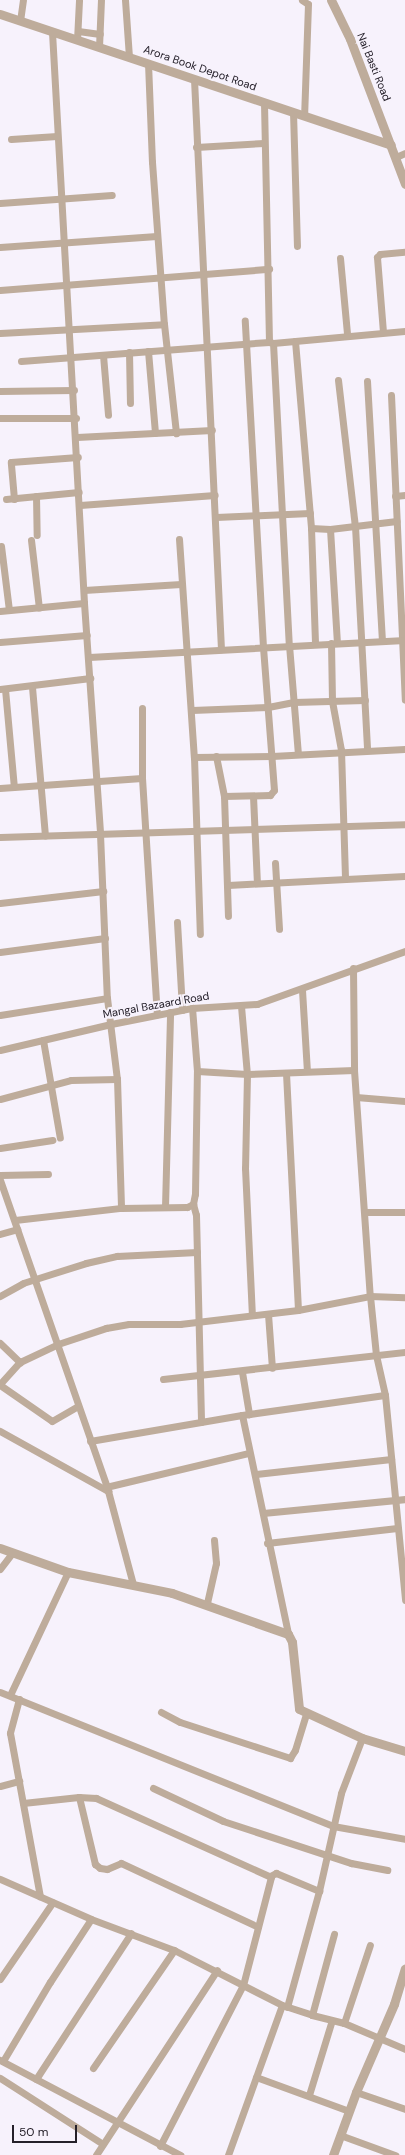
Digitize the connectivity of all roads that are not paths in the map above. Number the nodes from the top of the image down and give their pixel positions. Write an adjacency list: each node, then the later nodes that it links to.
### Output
1 (23, 0): 8 (street)
2 (79, 0): 11 (street)
3 (101, 0): 10 (street)
4 (126, 0): 13 (street)
5 (302, 0): 18 (street)
6 (331, 0): 22 (street, Nai Basti Road)
7 (0, 14): 8 (street, Arora Book Depot Road)
8 (20, 21): 9 (street, Arora Book Depot Road)
9 (52, 32): 11 (street, Arora Book Depot Road); 19 (street)
10 (100, 34): 11 (street); 12 (street)
11 (78, 35): 12 (street, Arora Book Depot Road)
12 (99, 47): 13 (street, Arora Book Depot Road)
13 (128, 57): 14 (street, Arora Book Depot Road)
14 (148, 63): 15 (street, Arora Book Depot Road); 30 (street)
15 (194, 79): 16 (street, Arora Book Depot Road); 23 (street)
16 (264, 103): 17 (street, Arora Book Depot Road); 21 (street)
17 (293, 112): 18 (street, Arora Book Depot Road); 32 (street)
18 (304, 116): 22 (street, Arora Book Depot Road)
19 (57, 136): 20 (street); 28 (street)
20 (11, 139)
21 (264, 143): 23 (street); 36 (street)
22 (391, 145): 25 (street, Nai Basti Road)
23 (196, 147): 37 (street)
24 (405, 153): 25 (street)
25 (396, 157): 26 (street, Nai Basti Road)
26 (405, 184)
27 (112, 195): 28 (street)
28 (61, 198): 29 (street); 31 (street)
29 (0, 203)
30 (156, 236): 31 (street); 38 (street)
31 (64, 244): 33 (street); 39 (street)
32 (297, 246)
33 (0, 247)
34 (405, 252): 45 (street)
35 (340, 258): 47 (street)
36 (269, 269): 37 (street); 49 (street)
37 (205, 276): 38 (street); 52 (street)
38 (160, 279): 39 (street); 42 (street)
39 (67, 286): 40 (street); 43 (street)
40 (0, 290)
41 (245, 320): 50 (street)
42 (164, 324): 43 (street); 51 (street)
43 (70, 328): 46 (street); 56 (street)
44 (405, 330): 45 (street)
45 (384, 332): 47 (street)
46 (0, 333)
47 (347, 334): 48 (street)
48 (296, 341): 49 (street); 78 (street)
49 (271, 343): 50 (street); 80 (street)
50 (247, 344): 52 (street); 79 (street)
51 (167, 349): 52 (street); 53 (street); 69 (street)
52 (208, 349): 67 (street)
53 (148, 350): 54 (street); 68 (street)
54 (130, 352): 55 (street); 63 (street)
55 (103, 355): 56 (street); 64 (street)
56 (72, 357): 57 (street); 60 (street)
57 (21, 361)
58 (338, 380): 84 (street)
59 (367, 381): 83 (street)
60 (74, 390): 61 (street); 66 (street)
61 (0, 391)
62 (391, 395): 76 (street)
63 (130, 403)
64 (108, 415)
65 (0, 418): 66 (street)
66 (76, 418): 70 (street)
67 (212, 430): 69 (street); 75 (street)
68 (155, 433): 69 (street); 70 (street)
69 (176, 433)
70 (77, 437): 71 (street)
71 (78, 457): 72 (street); 74 (street)
72 (79, 492): 74 (street); 77 (street)
73 (405, 494): 76 (street)
74 (36, 496): 92 (street)
75 (215, 496): 77 (street); 81 (street)
76 (396, 496): 82 (street)
77 (80, 505): 90 (street)
78 (310, 513): 80 (street); 85 (street)
79 (258, 516): 80 (street); 81 (street); 103 (street)
80 (283, 516): 102 (street)
81 (216, 518): 104 (street)
82 (397, 521): 83 (street); 97 (street)
83 (376, 523): 84 (street); 96 (street)
84 (356, 526): 86 (street); 98 (street)
85 (311, 528): 86 (street); 101 (street)
86 (330, 529): 100 (street)
87 (179, 539): 89 (street)
88 (1, 546): 93 (street)
89 (181, 584): 90 (street); 105 (street)
90 (84, 590): 91 (street)
91 (84, 603): 92 (street); 95 (street)
92 (39, 608): 93 (street)
93 (9, 610): 94 (street)
94 (0, 611)
95 (87, 635): 99 (street); 106 (street)
96 (382, 640): 97 (street); 98 (street)
97 (404, 640): 111 (street)
98 (363, 641): 100 (street); 110 (street)
99 (0, 642)
100 (334, 643): 101 (street); 112 (street)
101 (315, 644): 102 (street)
102 (289, 646): 103 (street); 113 (street)
103 (263, 647): 104 (street); 114 (street)
104 (221, 649): 105 (street)
105 (185, 650): 106 (street); 116 (street)
106 (88, 657): 107 (street)
107 (90, 678): 108 (street); 125 (street)
108 (32, 687): 109 (street); 126 (street)
109 (3, 689): 127 (street)
110 (365, 700): 112 (street); 119 (street)
111 (405, 700)
112 (332, 701): 113 (street); 118 (street)
113 (294, 702): 114 (street); 120 (street)
114 (268, 707): 116 (street); 123 (street)
115 (142, 708): 124 (street)
116 (192, 710): 121 (street)
117 (405, 749): 119 (street)
118 (341, 750): 119 (street); 120 (street); 132 (street)
119 (367, 750)
120 (298, 754): 123 (street)
121 (194, 756): 122 (street); 135 (street)
122 (216, 756): 123 (street); 129 (street)
123 (272, 756): 130 (street)
124 (142, 778): 125 (street); 136 (street)
125 (96, 780): 126 (street); 137 (street)
126 (40, 785): 127 (street); 138 (street)
127 (14, 787): 128 (street)
128 (0, 788)
129 (224, 796): 130 (street); 134 (street)
130 (254, 796): 133 (street)
131 (405, 824): 132 (street)
132 (343, 826): 133 (street); 142 (street)
133 (256, 828): 134 (street); 144 (street)
134 (225, 829): 135 (street); 145 (street)
135 (195, 830): 136 (street); 151 (street)
136 (146, 832): 137 (street); 163 (street)
137 (100, 834): 138 (street); 146 (street)
138 (45, 835): 139 (street)
139 (0, 837)
140 (275, 863): 143 (street)
141 (405, 876): 142 (street)
142 (345, 879): 143 (street)
143 (275, 882): 144 (street); 150 (street)
144 (257, 883): 145 (street)
145 (228, 885): 148 (street)
146 (103, 891): 147 (street); 152 (street)
147 (0, 903)
148 (228, 916)
149 (177, 922): 160 (street)
150 (279, 929)
151 (200, 934)
152 (105, 938): 154 (street); 157 (street)
153 (405, 951): 155 (street, Mangal Bazaard Road)
154 (0, 952)
155 (353, 968): 156 (street, Mangal Bazaard Road); 167 (street)
156 (302, 990): 158 (street, Mangal Bazaard Road); 169 (street)
157 (107, 998): 162 (street); 164 (street)
158 (241, 1006): 159 (street, Mangal Bazaard Road); 171 (street)
159 (192, 1008): 160 (street, Mangal Bazaard Road); 168 (street)
160 (182, 1010): 161 (street, Mangal Bazaard Road)
161 (170, 1012): 163 (street, Mangal Bazaard Road); 184 (street)
162 (0, 1015)
163 (158, 1015): 164 (street, Mangal Bazaard Road)
164 (111, 1024): 165 (street, Mangal Bazaard Road); 172 (street)
165 (43, 1040): 166 (street, Mangal Bazaard Road); 173 (street)
166 (0, 1050)
167 (354, 1070): 169 (street); 174 (street)
168 (197, 1071): 171 (street); 183 (street)
169 (307, 1071): 170 (street)
170 (286, 1073): 171 (street); 196 (street)
171 (247, 1074): 198 (street)
172 (118, 1079): 173 (street); 185 (street)
173 (52, 1085): 175 (street); 177 (street)
174 (356, 1097): 176 (street); 186 (street)
175 (0, 1099)
176 (405, 1101)
177 (60, 1138)
178 (52, 1140): 179 (street)
179 (0, 1148)
180 (48, 1174): 181 (street)
181 (0, 1175)
182 (0, 1180): 188 (street)
183 (193, 1204): 184 (street); 191 (street)
184 (165, 1207): 185 (street)
185 (122, 1208): 188 (street)
186 (364, 1212): 187 (street); 194 (street)
187 (405, 1212)
188 (15, 1220): 189 (street)
189 (17, 1229): 190 (street); 192 (street)
190 (0, 1234)
191 (197, 1252): 192 (street); 199 (street)
192 (33, 1279): 193 (street); 201 (street)
193 (0, 1296)
194 (370, 1296): 195 (street); 196 (street); 203 (street)
195 (405, 1297)
196 (298, 1310): 197 (street)
197 (268, 1314): 198 (street); 205 (street)
198 (252, 1315): 199 (street)
199 (198, 1322): 201 (street); 207 (street)
200 (0, 1343): 204 (street)
201 (58, 1344): 204 (street); 211 (street)
202 (405, 1352): 203 (street)
203 (376, 1355): 205 (street); 210 (street)
204 (20, 1362): 209 (street)
205 (272, 1368): 206 (street)
206 (242, 1372): 207 (street); 212 (street)
207 (200, 1376): 208 (street); 213 (street)
208 (163, 1379)
209 (0, 1385): 211 (street)
210 (385, 1395): 212 (street); 217 (street)
211 (78, 1406): 215 (street)
212 (245, 1415): 213 (street); 216 (street)
213 (201, 1422): 215 (street)
214 (0, 1431): 219 (street)
215 (90, 1441): 219 (street)
216 (249, 1453): 218 (street); 219 (street)
217 (391, 1459): 218 (street); 220 (street)
218 (256, 1474): 222 (street)
219 (107, 1489): 230 (street)
220 (395, 1498): 221 (street); 222 (street); 223 (street)
221 (405, 1499)
222 (263, 1513): 225 (street)
223 (397, 1528): 225 (street); 231 (street)
224 (214, 1540): 232 (street)
225 (267, 1543): 233 (street)
226 (0, 1548): 227 (street)
227 (12, 1553): 228 (street); 229 (street)
228 (0, 1569)
229 (68, 1572): 230 (street); 235 (street)
230 (133, 1584): 232 (street)
231 (405, 1600)
232 (207, 1604): 233 (street)
233 (288, 1634): 238 (street)
234 (0, 1692): 235 (street)
235 (10, 1695): 236 (street)
236 (19, 1699): 241 (street); 246 (street)
237 (161, 1712): 238 (street)
238 (306, 1715): 239 (street)
239 (362, 1738): 240 (street); 246 (street)
240 (405, 1751)
241 (19, 1782): 242 (street); 245 (street)
242 (0, 1786)
243 (153, 1788): 248 (street)
244 (79, 1797): 245 (street); 250 (street); 256 (street)
245 (23, 1803): 253 (street)
246 (333, 1826): 247 (street); 248 (street)
247 (405, 1838)
248 (327, 1854): 249 (street); 252 (street)
249 (387, 1870)
250 (270, 1876): 252 (street); 256 (street)
251 (0, 1879): 253 (street)
252 (319, 1891): 265 (street)
253 (40, 1896): 254 (street)
254 (53, 1902): 255 (street); 263 (street)
255 (91, 1919): 257 (street); 271 (street)
256 (258, 1927): 264 (street)
257 (131, 1933): 260 (street); 275 (street)
258 (334, 1934): 266 (street)
259 (370, 1945): 268 (street)
260 (174, 1950): 262 (street); 272 (street)
261 (405, 1969): 269 (street)
262 (217, 1970): 264 (street); 280 (street)
263 (0, 1979)
264 (243, 1985): 265 (street); 283 (street)
265 (285, 2006): 266 (street); 273 (street)
266 (312, 2016): 267 (street)
267 (332, 2020): 268 (street); 277 (street)
268 (344, 2023): 269 (street)
269 (380, 2037): 270 (street); 276 (street)
270 (405, 2049)
271 (1, 2060): 275 (street)
272 (93, 2068)
273 (256, 2077): 277 (street); 286 (street)
274 (0, 2078): 282 (street)
275 (36, 2079): 280 (street)
276 (356, 2092): 278 (street); 279 (street)
277 (309, 2095): 279 (street)
278 (405, 2109)
279 (349, 2111): 281 (street)
280 (118, 2121): 282 (street); 283 (street)
281 (340, 2135): 287 (street); 288 (street)
282 (103, 2144): 284 (street)
283 (160, 2146): 285 (street)
284 (96, 2155)
285 (180, 2155)
286 (228, 2155)
287 (333, 2155)
288 (395, 2155)

